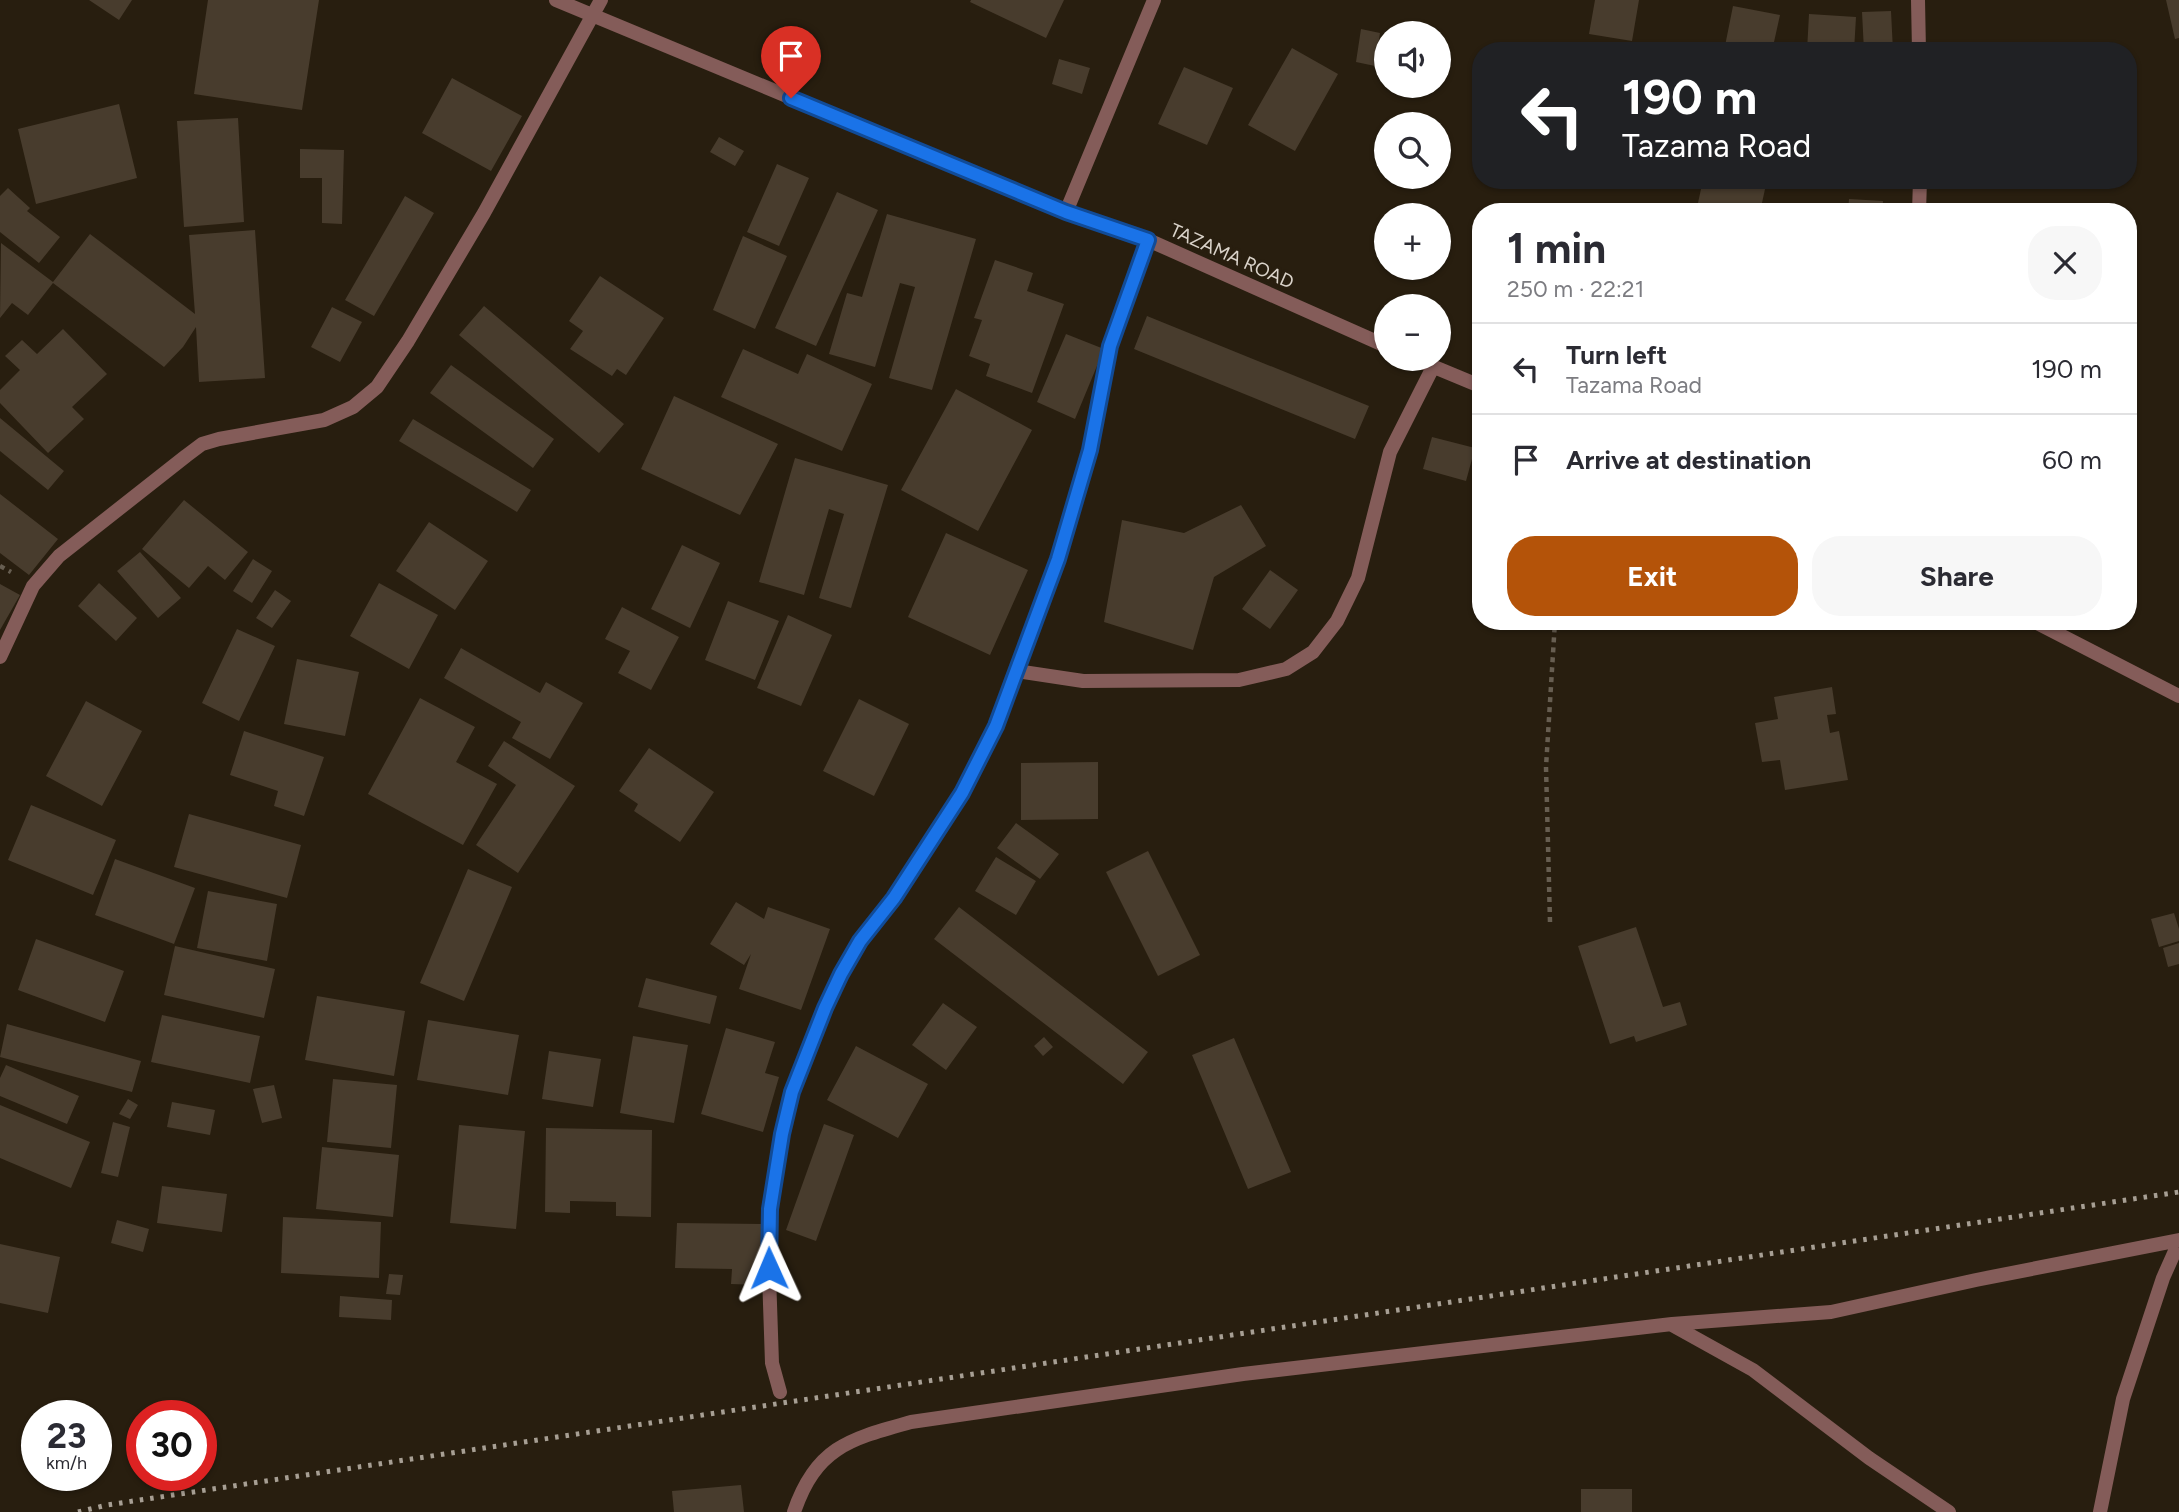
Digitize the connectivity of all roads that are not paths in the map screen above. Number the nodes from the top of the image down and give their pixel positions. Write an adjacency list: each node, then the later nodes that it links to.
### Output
1 (556, 0): 5 (street, TAZAMA ROAD)
2 (601, 0): 5 (street)
3 (1154, 0): 7 (street)
4 (1919, 0): 6 (street)
5 (591, 16): 7 (street, TAZAMA ROAD); 14 (street)
6 (1919, 42)
7 (1066, 212): 8 (street, TAZAMA ROAD)
8 (1148, 240): 9 (street, TAZAMA ROAD); 15 (street)
9 (1374, 341)
10 (1431, 371): 15 (street)
11 (1443, 371): 12 (street)
12 (1472, 383)
13 (2051, 630): 16 (street)
14 (0, 657)
15 (1016, 671): 19 (street)
16 (2179, 696)
17 (2179, 1241): 18 (street); 22 (street)
18 (1672, 1324): 20 (street); 21 (street)
19 (780, 1392)
20 (794, 1512)
21 (1949, 1512)
22 (2100, 1512)

